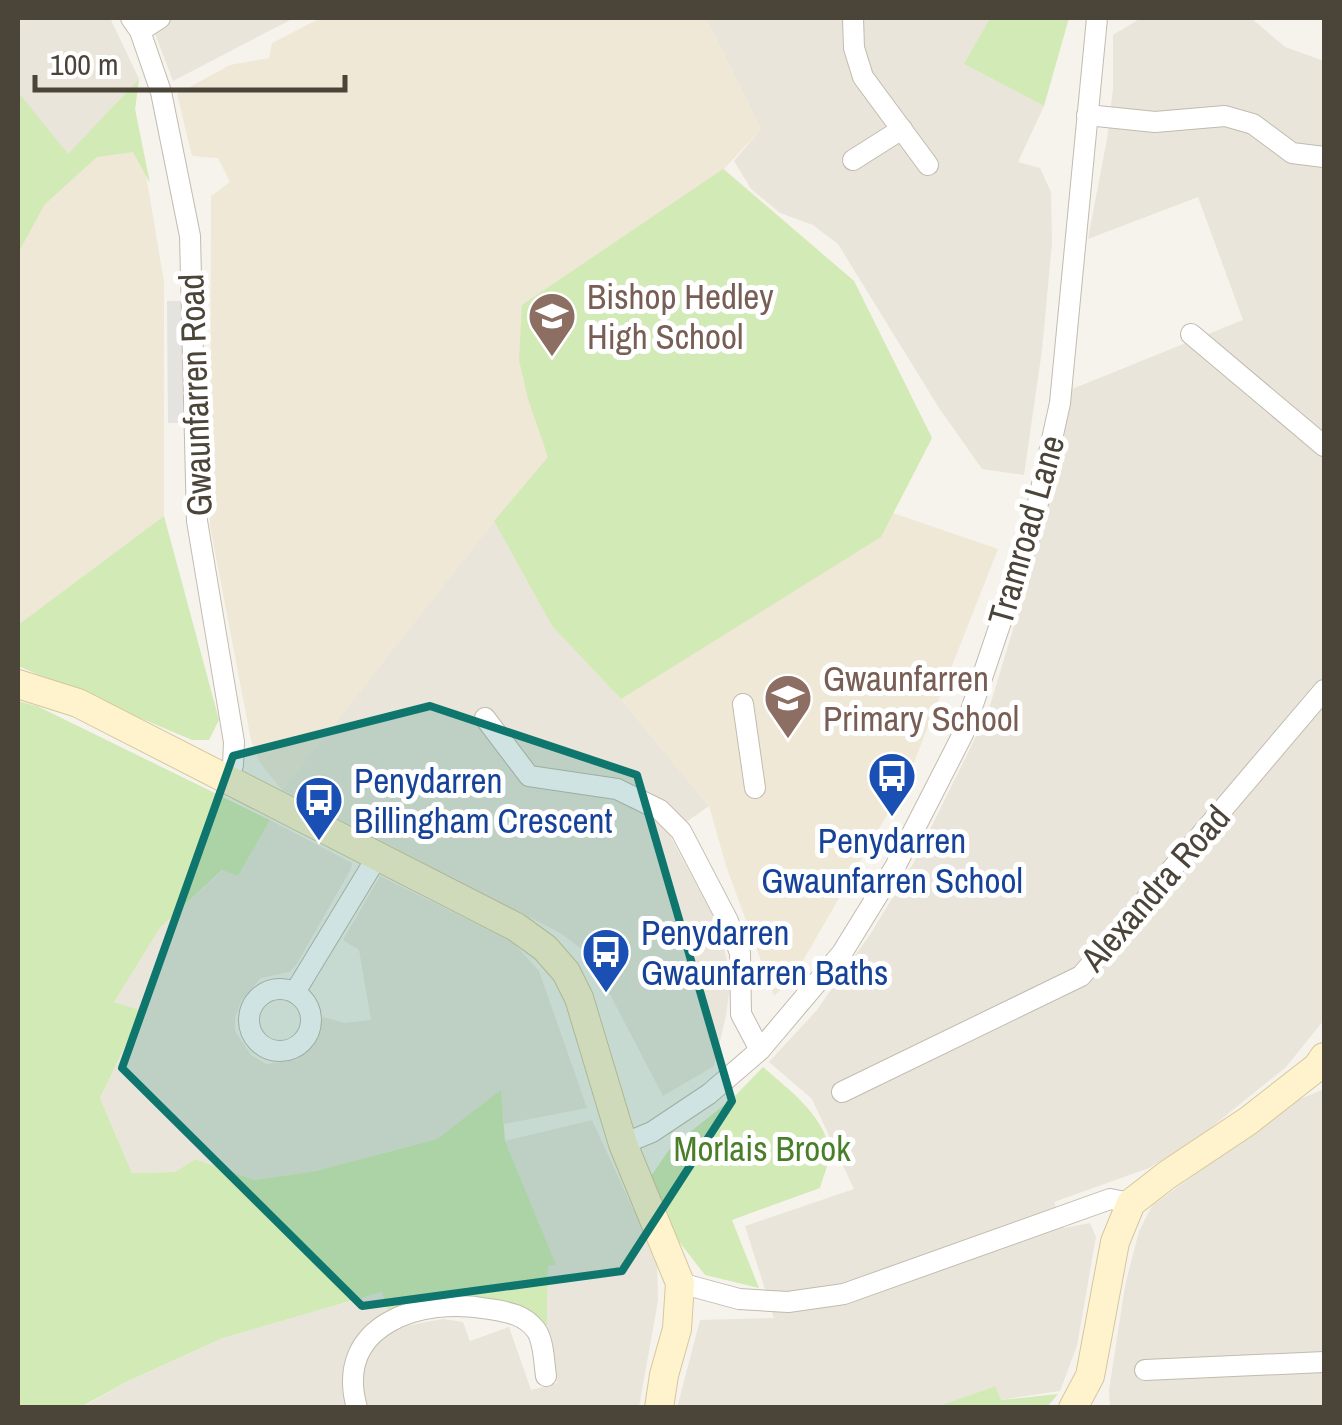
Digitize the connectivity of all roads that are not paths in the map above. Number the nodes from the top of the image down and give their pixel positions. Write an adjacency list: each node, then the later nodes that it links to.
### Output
1 (160, 18): 4 (street)
2 (853, 18): 6 (street)
3 (1097, 18): 5 (street, Tramroad Lane)
4 (136, 24): 16 (street, Gwaunfarren Road)
5 (1086, 115): 7 (street); 20 (street, Tramroad Lane)
6 (902, 130): 8 (street); 9 (street)
7 (1324, 157)
8 (853, 160)
9 (928, 165)
10 (1190, 334): 11 (street)
11 (1324, 446)
12 (18, 684): 16 (street)
13 (1324, 690): 22 (street, Alexandra Road)
14 (743, 704): 17 (street)
15 (485, 718): 20 (street)
16 (228, 778): 18 (street)
17 (755, 788)
18 (377, 856): 19 (street); 23 (street)
19 (295, 992)
20 (760, 1050): 23 (street, Tramroad Lane)
21 (1322, 1066): 24 (street)
22 (842, 1092)
23 (623, 1144): 25 (street)
24 (1131, 1204): 25 (street); 31 (street)
25 (680, 1283): 30 (street)
26 (1324, 1362): 27 (street)
27 (1145, 1370)
28 (546, 1376): 29 (street)
29 (358, 1408)
30 (659, 1408)
31 (1074, 1408)

